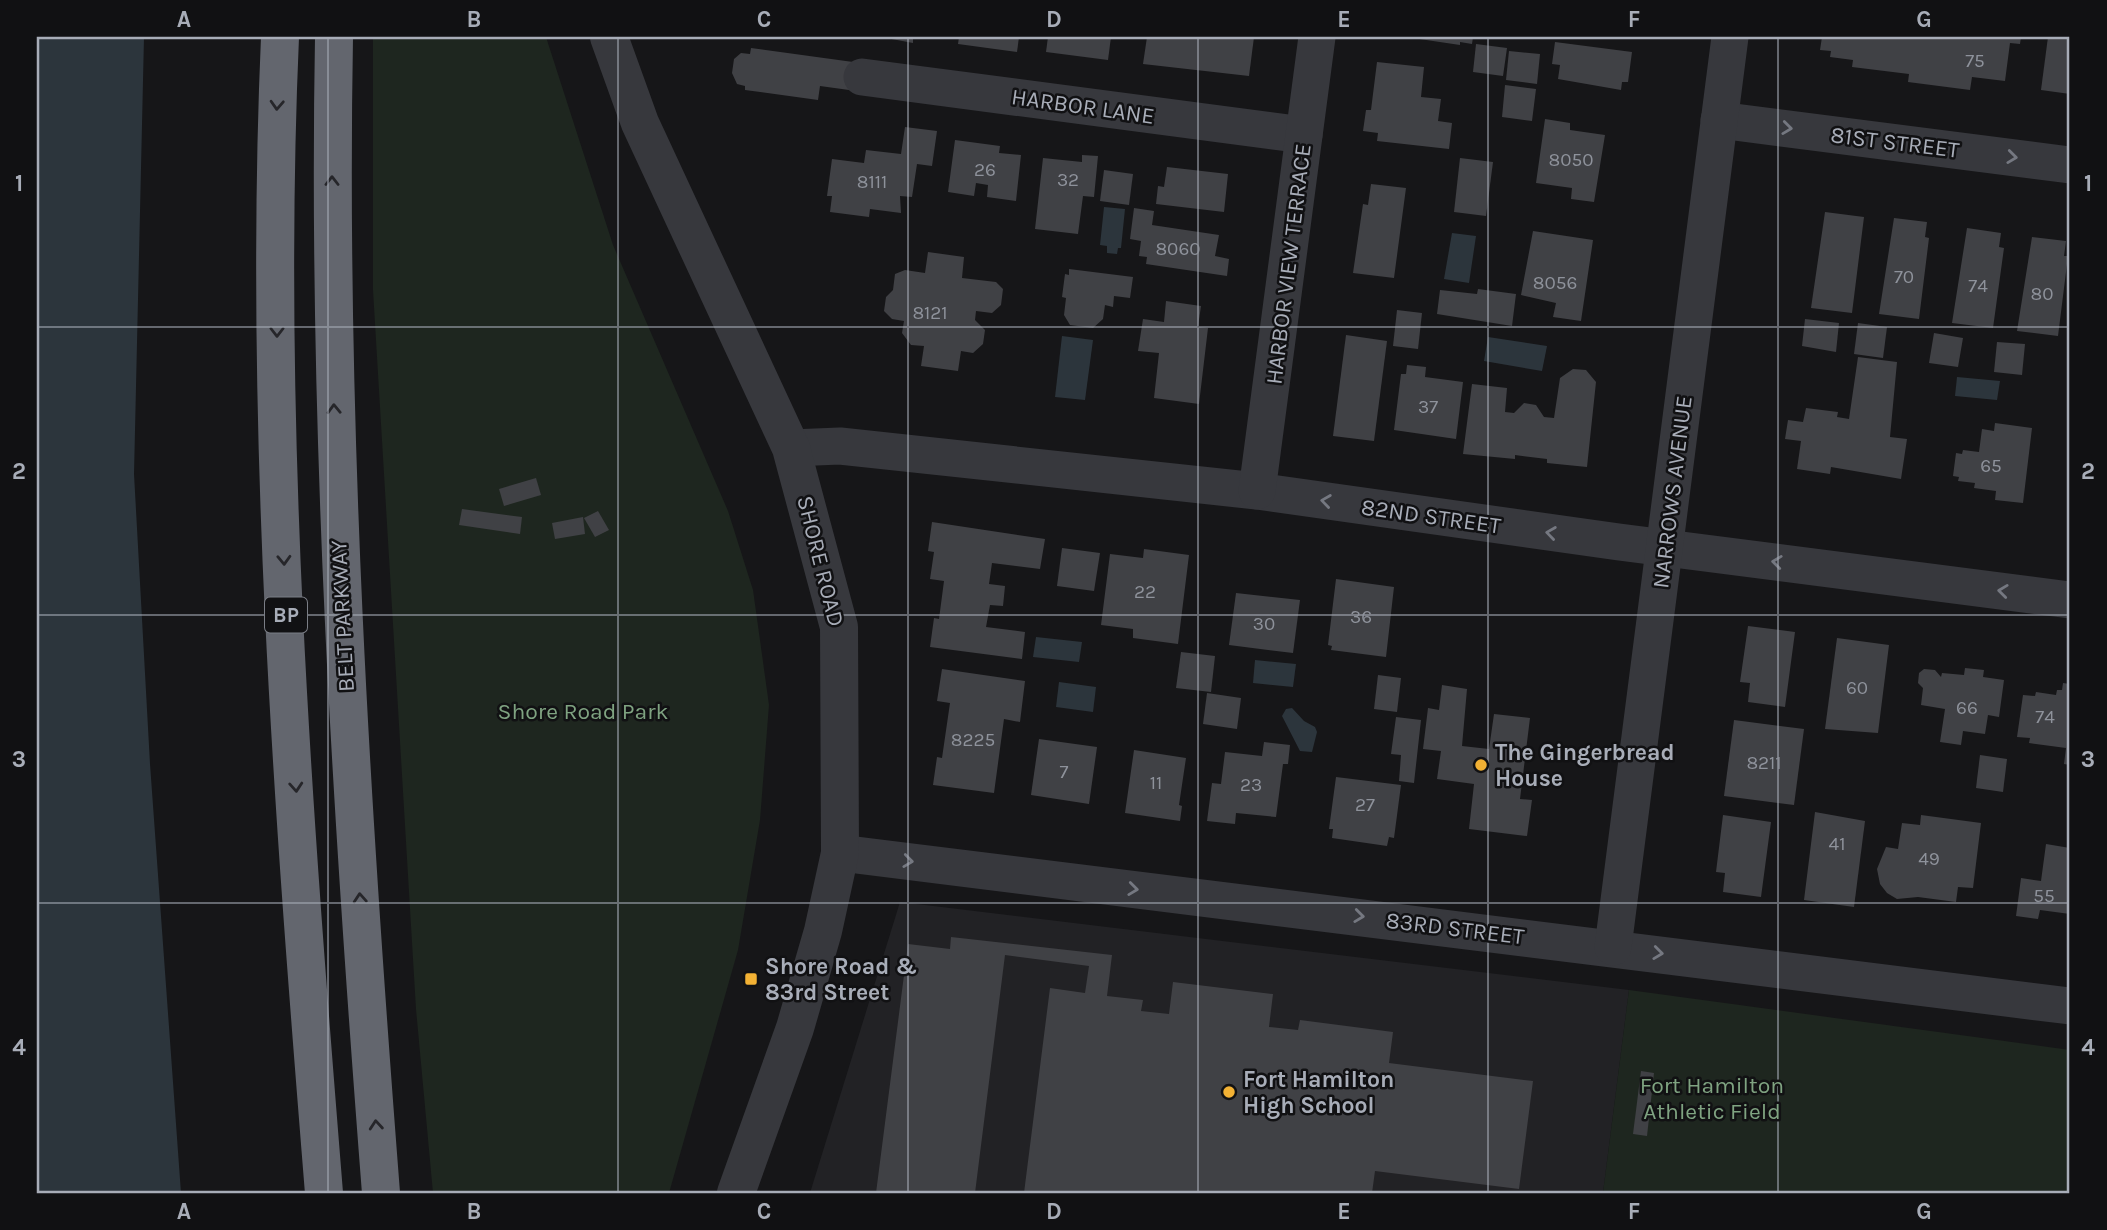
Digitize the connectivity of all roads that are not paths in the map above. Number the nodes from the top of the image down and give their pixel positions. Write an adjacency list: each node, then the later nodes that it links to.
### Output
1 (280, 37): 17 (highway, BP, one-way to 17)
2 (334, 37): 18 (highway, BELT PARKWAY, one-way to 2)
3 (609, 37): 10 (street, SHORE ROAD)
4 (1317, 37): 8 (street, HARBOR VIEW TERRACE)
5 (1730, 37): 7 (street, NARROWS AVENUE)
6 (862, 77): 8 (street, HARBOR LANE)
7 (1719, 120): 9 (street, 81ST STREET, one-way to 9); 12 (street, NARROWS AVENUE)
8 (1304, 135): 11 (street, HARBOR VIEW TERRACE)
9 (2070, 165)
10 (791, 448): 11 (street, 82ND STREET); 14 (street, SHORE ROAD)
11 (1257, 491): 12 (street, 82ND STREET, one-way to 11)
12 (1665, 548): 13 (street, 82ND STREET, one-way to 12); 15 (street, NARROWS AVENUE)
13 (2070, 600)
14 (840, 853): 15 (street, 83RD STREET, one-way to 15); 19 (street, SHORE ROAD)
15 (1613, 947): 16 (street, 83RD STREET, one-way to 16)
16 (2070, 1006)
17 (324, 1193)
18 (381, 1193)
19 (736, 1193)

